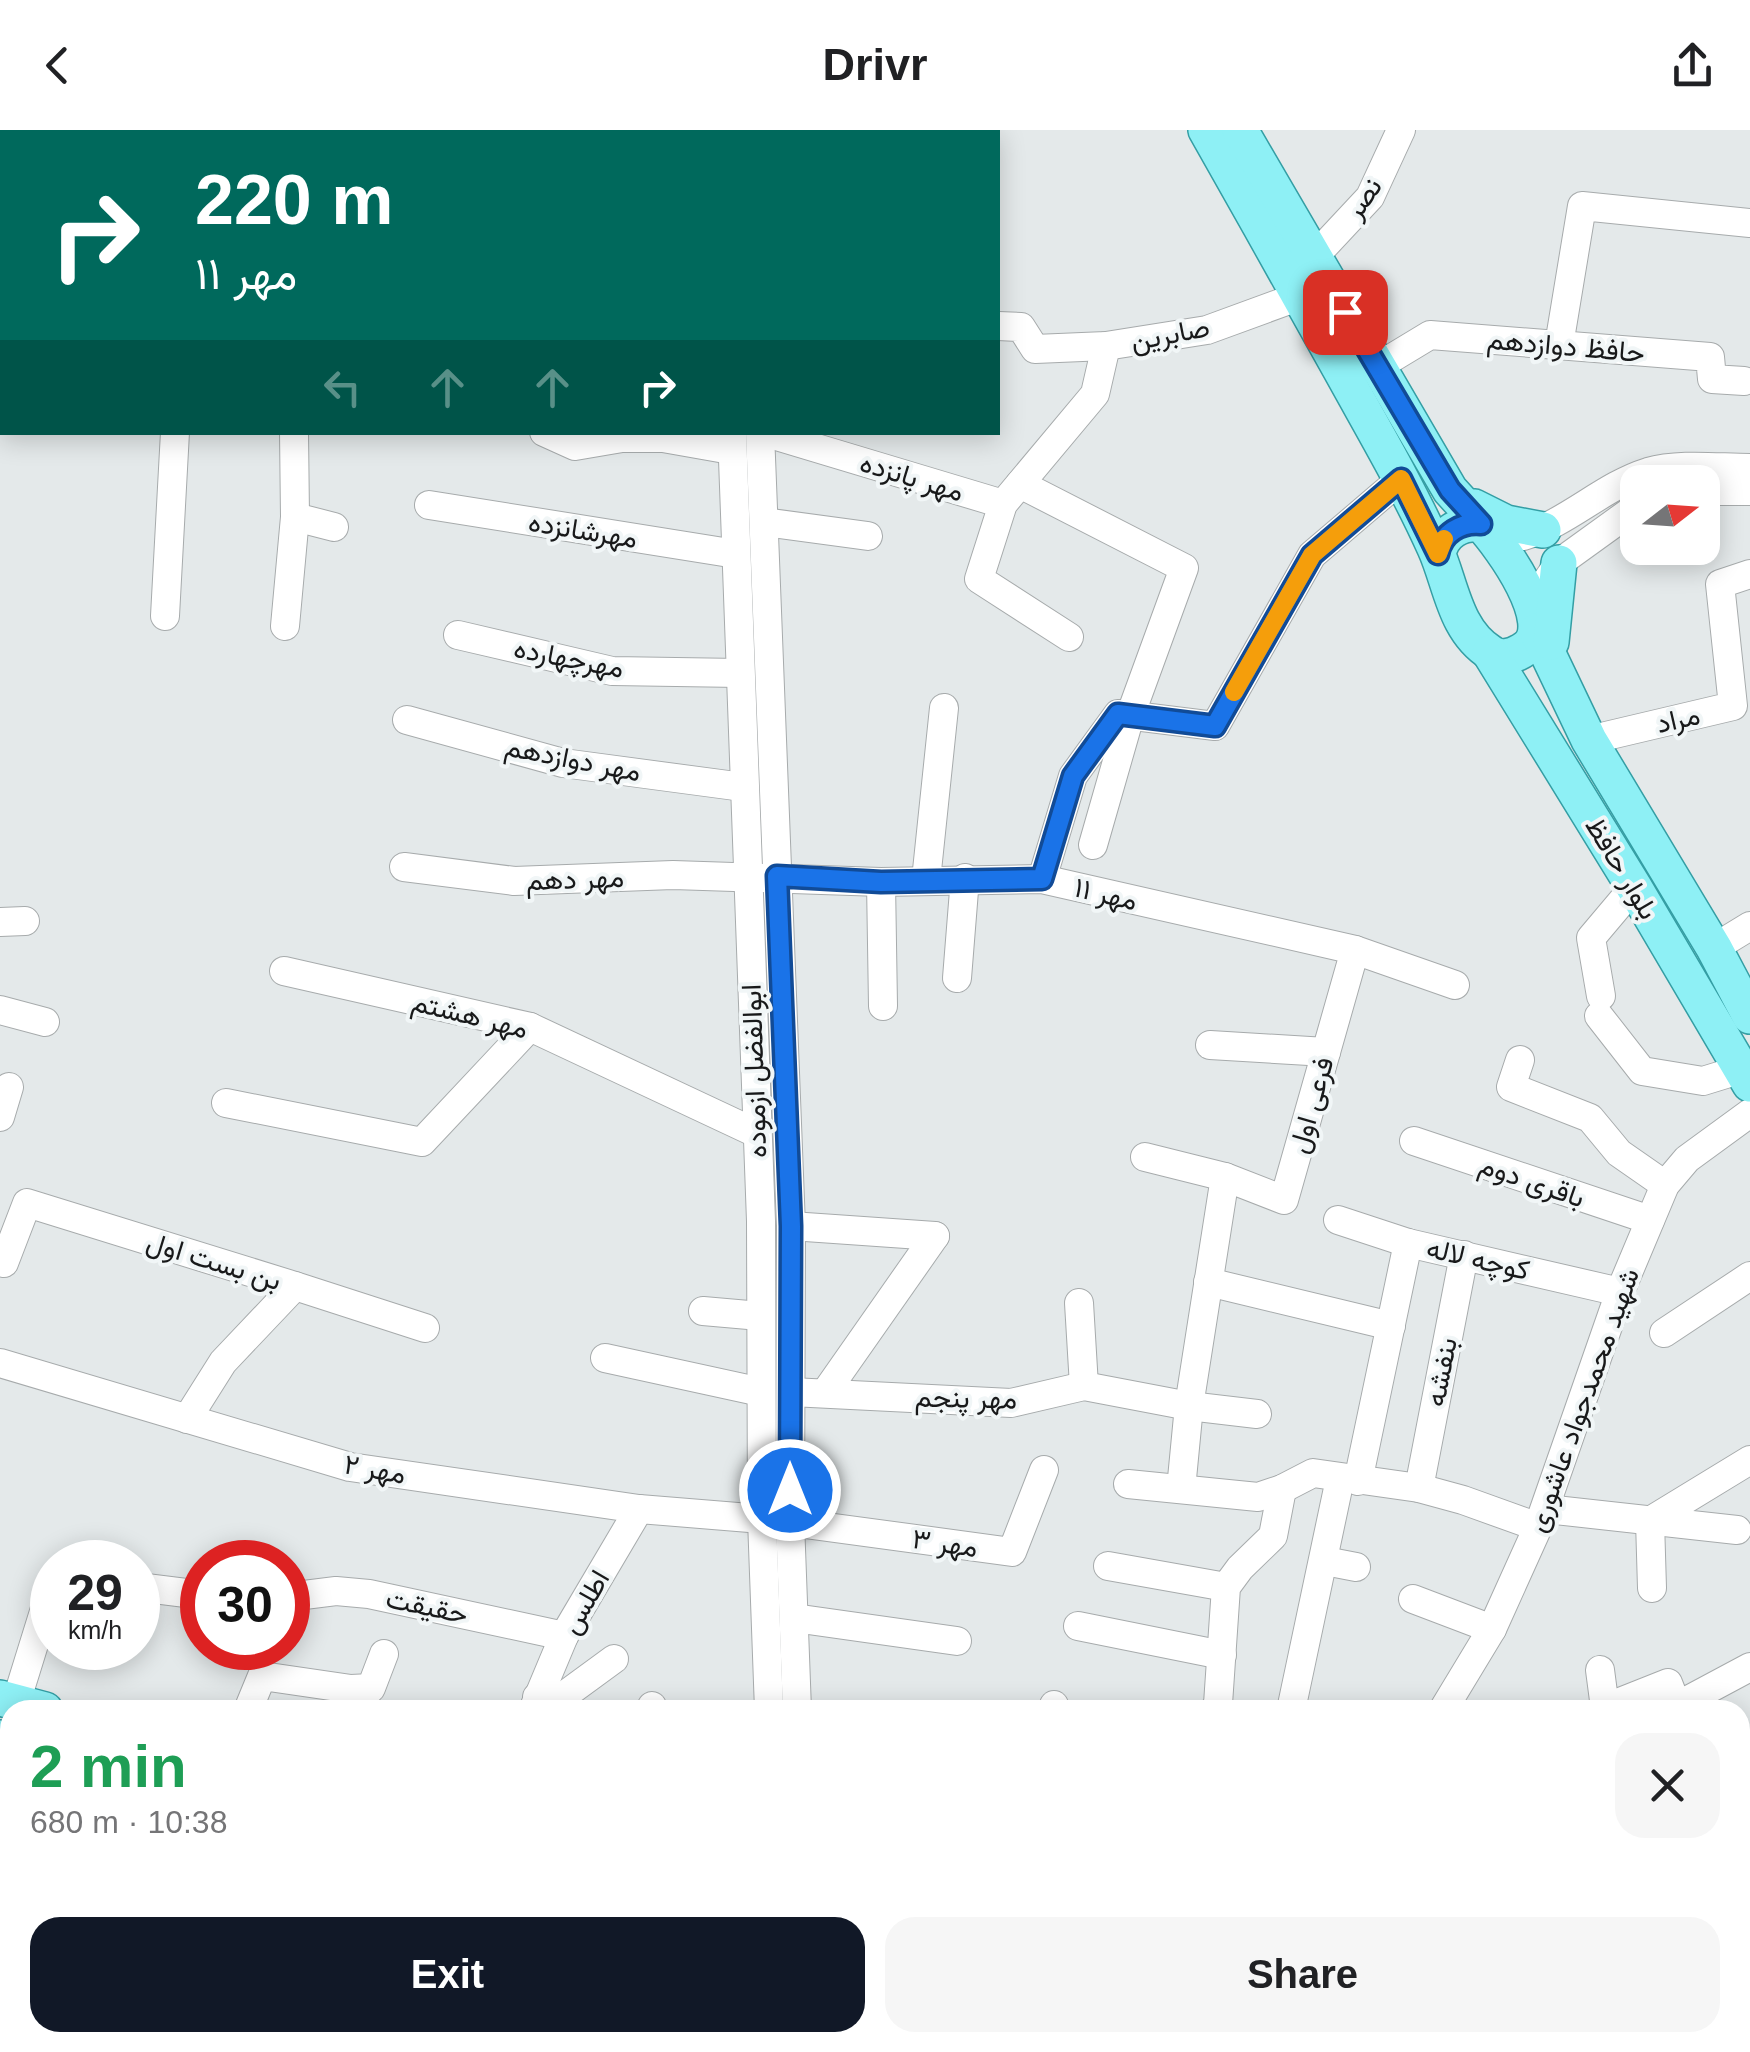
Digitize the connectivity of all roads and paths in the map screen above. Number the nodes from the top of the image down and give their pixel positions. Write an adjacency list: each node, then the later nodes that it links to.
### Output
1 (1206, 130): 6 (main road)
2 (1240, 130): 5 (main road)
3 (1401, 130): 5 (street, نصر)
4 (1750, 223): 8 (street)
5 (1313, 258): 10 (main road)
6 (1300, 296): 9 (street, صابرین); 19 (main road)
7 (1000, 326): 9 (street, صابرین)
8 (1559, 345): 10 (street, حافظ دوازدهم); 11 (street, حافظ دوازدهم)
9 (1106, 346): 23 (street)
10 (1377, 366): 20 (main road)
11 (1744, 381)
12 (176, 435): 36 (street)
13 (294, 435): 25 (street)
14 (551, 435): 17 (street)
15 (761, 435): 27 (street, ابوالفضل ازموده)
16 (773, 435): 23 (street, مهر پانزده)
17 (732, 441): 32 (street, ابوالفضل ازموده)
18 (1750, 468): 29 (street)
19 (1401, 479): 33 (main road); 45 (street)
20 (1450, 490): 29 (main road); 30 (main road)
21 (1720, 491): 22 (street)
22 (1750, 491)
23 (1011, 494): 40 (street); 45 (street, مهر پانزده)
24 (429, 505): 32 (street, مهرشانزده)
25 (294, 517): 28 (street); 38 (street)
26 (1620, 519): 34 (street)
27 (764, 522): 31 (street); 51 (street, ابوالفضل ازموده)
28 (334, 527)
29 (1543, 530): 30 (street)
30 (1490, 534): 33 (main road); 37 (main road, بلوار حافظ)
31 (868, 536)
32 (736, 554): 43 (street, ابوالفضل ازموده)
33 (1438, 554): 41 (main road, بلوار حافظ)
34 (1559, 563): 37 (street); 42 (main road)
35 (1750, 574): 47 (street, مراد)
36 (165, 616)
37 (1534, 618): 41 (main road); 42 (main road, بلوار حافظ)
38 (285, 626)
39 (458, 635): 43 (street, مهرچهارده)
40 (1068, 636)
41 (1490, 653): 57 (main road, بلوار حافظ)
42 (1552, 663): 47 (main road, بلوار حافظ)
43 (740, 673): 48 (street, ابوالفضل ازموده)
44 (944, 708): 55 (street)
45 (1130, 716): 49 (street); 54 (street)
46 (406, 720): 48 (street, مهر دوازدهم)
47 (1589, 740): 59 (main road, بلوار حافظ)
48 (742, 787): 52 (street, ابوالفضل ازموده)
49 (1093, 845)
50 (404, 868): 52 (street, مهر دهم)
51 (777, 876): 52 (street, مهر ۱۱); 56 (street, مهر ۱۱); 84 (street, ابوالفضل ازموده)
52 (748, 877): 77 (street, ابوالفضل ازموده)
53 (965, 878): 54 (street, مهر ۱۱); 55 (street, مهر ۱۱); 62 (street)
54 (1042, 879): 60 (street, مهر ۱۱)
55 (926, 880): 56 (street, مهر ۱۱)
56 (881, 882): 64 (street)
57 (1634, 886): 72 (main road, بلوار حافظ); 72 (street)
58 (1750, 926): 59 (street)
59 (1714, 948): 66 (main road, بلوار حافظ)
60 (1355, 950): 63 (street, مهر ۱۱); 70 (street, فرعی اول)
61 (284, 971): 68 (street, مهر هشتم)
62 (957, 978)
63 (1455, 985)
64 (883, 1006)
65 (0, 1010): 67 (street)
66 (1750, 1016)
67 (45, 1022)
68 (530, 1027): 74 (street); 77 (street, مهر هشتم)
69 (1210, 1046): 70 (street)
70 (1326, 1052): 80 (street, فرعی اول)
71 (1520, 1060): 81 (street)
72 (1746, 1077)
73 (9, 1087): 76 (street)
74 (226, 1103)
75 (1750, 1114): 81 (street, شهید محمدجواد عاشوری)
76 (0, 1117)
77 (756, 1133): 94 (street, ابوالفضل ازموده)
78 (1414, 1141): 83 (street, باقری دوم)
79 (1145, 1157): 80 (street, فرعی اول)
80 (1225, 1177): 89 (street)
81 (1666, 1185): 83 (street, شهید محمدجواد عاشوری)
82 (1338, 1220): 85 (street, کوچه لاله)
83 (1650, 1220): 91 (street, شهید محمدجواد عاشوری)
84 (791, 1226): 102 (street, ابوالفضل ازموده); 103 (street)
85 (1408, 1243): 86 (street, کوچه لاله); 95 (street)
86 (1464, 1255): 91 (street, کوچه لاله); 111 (street, بنفشه)
87 (4, 1263): 90 (street, بن بست اول)
88 (1750, 1276): 97 (street)
89 (1208, 1282): 95 (street); 104 (street)
90 (295, 1286): 96 (street); 106 (street, بن بست اول)
91 (1620, 1292): 115 (street, شهید محمدجواد عاشوری)
92 (1078, 1303): 100 (street)
93 (702, 1311): 94 (street)
94 (760, 1316): 101 (street, ابوالفضل ازموده)
95 (1391, 1326): 109 (street)
96 (426, 1328)
97 (1664, 1334)
98 (605, 1358): 101 (street)
99 (0, 1363): 106 (street, مهر ۲)
100 (1084, 1386): 103 (street, مهر پنجم); 104 (street, مهر پنجم)
101 (761, 1392): 116 (street, ابوالفضل ازموده)
102 (791, 1392): 103 (street, مهر پنجم); 116 (street, ابوالفضل ازموده)
103 (825, 1393)
104 (1189, 1406): 105 (street, مهر پنجم); 112 (street)
105 (1257, 1414)
106 (187, 1419): 114 (street, مهر ۲)
107 (1750, 1460): 117 (street)
108 (1044, 1470): 116 (street, مهر ۳)
109 (1349, 1480): 111 (street); 113 (street); 119 (street)
110 (1128, 1484): 112 (street)
111 (1419, 1488): 115 (street)
112 (1181, 1489): 113 (street)
113 (1282, 1489): 122 (street)
114 (639, 1509): 116 (street, مهر ۲); 129 (street, اطلس)
115 (1542, 1518): 117 (street); 128 (street, شهید محمدجواد عاشوری)
116 (776, 1521): 126 (street, ابوالفضل ازموده); 141 (street, ابوالفضل ازموده)
117 (1650, 1521): 118 (street); 123 (street)
118 (1737, 1530)
119 (1325, 1562): 121 (street); 144 (street)
120 (1108, 1566): 122 (street)
121 (1356, 1567)
122 (1226, 1587): 132 (street)
123 (1652, 1588)
124 (310, 1594): 129 (street, حقیقت)
125 (1413, 1599): 128 (street)
126 (794, 1618): 130 (street); 142 (street, ابوالفضل ازموده)
127 (1078, 1626): 132 (street)
128 (1492, 1628): 145 (street, شهید محمدجواد عاشوری)
129 (564, 1636): 139 (street, اطلس)
130 (957, 1640)
131 (384, 1654): 138 (street)
132 (1222, 1655): 143 (street)
133 (614, 1660): 140 (street, اطلس)
134 (30, 1666): 137 (street)
135 (1750, 1667): 149 (street)
136 (1600, 1670): 146 (street)
137 (21, 1700)
138 (252, 1700)
139 (549, 1700)
140 (554, 1700)
141 (769, 1700)
142 (797, 1700)
143 (1218, 1700)
144 (1293, 1700)
145 (1449, 1700)
146 (1604, 1700)
147 (1626, 1700): 148 (street)
148 (1675, 1700)
149 (1689, 1700)

